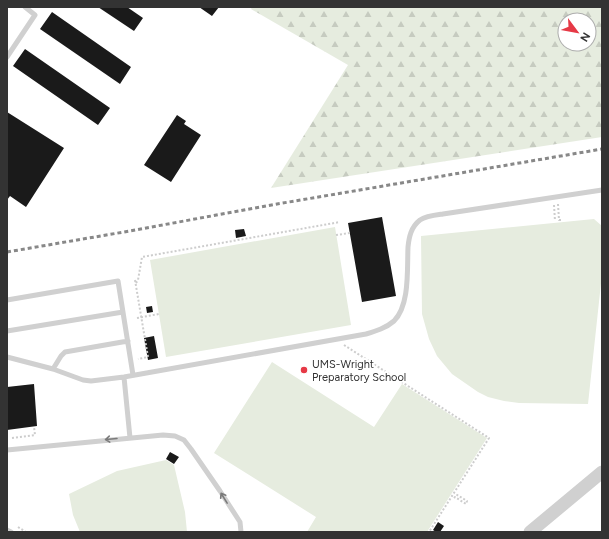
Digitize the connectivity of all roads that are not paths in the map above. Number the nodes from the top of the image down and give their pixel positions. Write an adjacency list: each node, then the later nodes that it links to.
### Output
1 (25, 7): 2 (lane)
2 (7, 57)
3 (602, 190): 10 (lane)
4 (7, 300): 5 (lane)
5 (123, 312): 6 (lane); 7 (lane)
6 (7, 330)
7 (128, 341): 9 (lane); 10 (lane)
8 (7, 357): 9 (lane)
9 (53, 370): 11 (lane)
10 (133, 375): 11 (lane)
11 (124, 377): 12 (lane)
12 (130, 438): 13 (lane, one-way to 13); 17 (lane, one-way to 12)
13 (7, 450)
14 (602, 472): 18 (street)
15 (7, 530): 16 (lane)
16 (11, 532)
17 (241, 532)
18 (530, 532)

